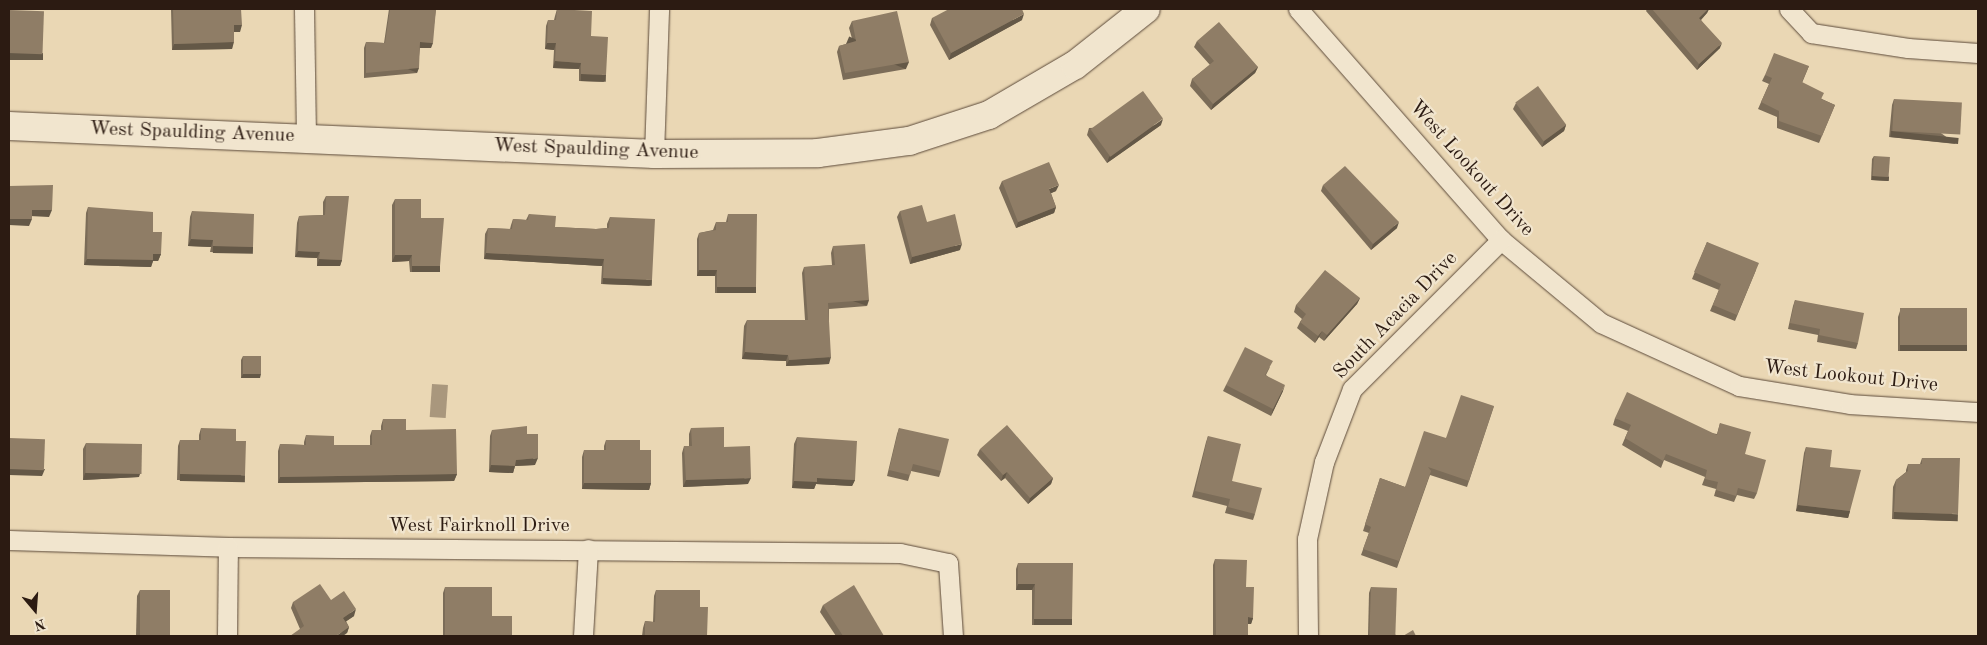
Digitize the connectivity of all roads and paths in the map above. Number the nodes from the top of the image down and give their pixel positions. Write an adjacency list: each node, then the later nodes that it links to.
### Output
1 (304, 9): 8 (street)
2 (659, 9): 9 (street)
3 (1146, 9): 9 (street, West Spaulding Avenue)
4 (1298, 9): 10 (street, West Lookout Drive)
5 (1789, 9): 6 (street)
6 (1978, 53)
7 (9, 126): 8 (street, West Spaulding Avenue)
8 (306, 137): 9 (street, West Spaulding Avenue)
9 (654, 154)
10 (1501, 240): 11 (street, West Lookout Drive); 18 (street, South Acacia Drive)
11 (1978, 412)
12 (9, 540): 13 (street, West Fairknoll Drive)
13 (228, 546): 14 (street, West Fairknoll Drive); 15 (street)
14 (588, 549): 16 (street); 17 (street, West Fairknoll Drive)
15 (227, 636)
16 (582, 636)
17 (953, 636)
18 (1308, 636)

